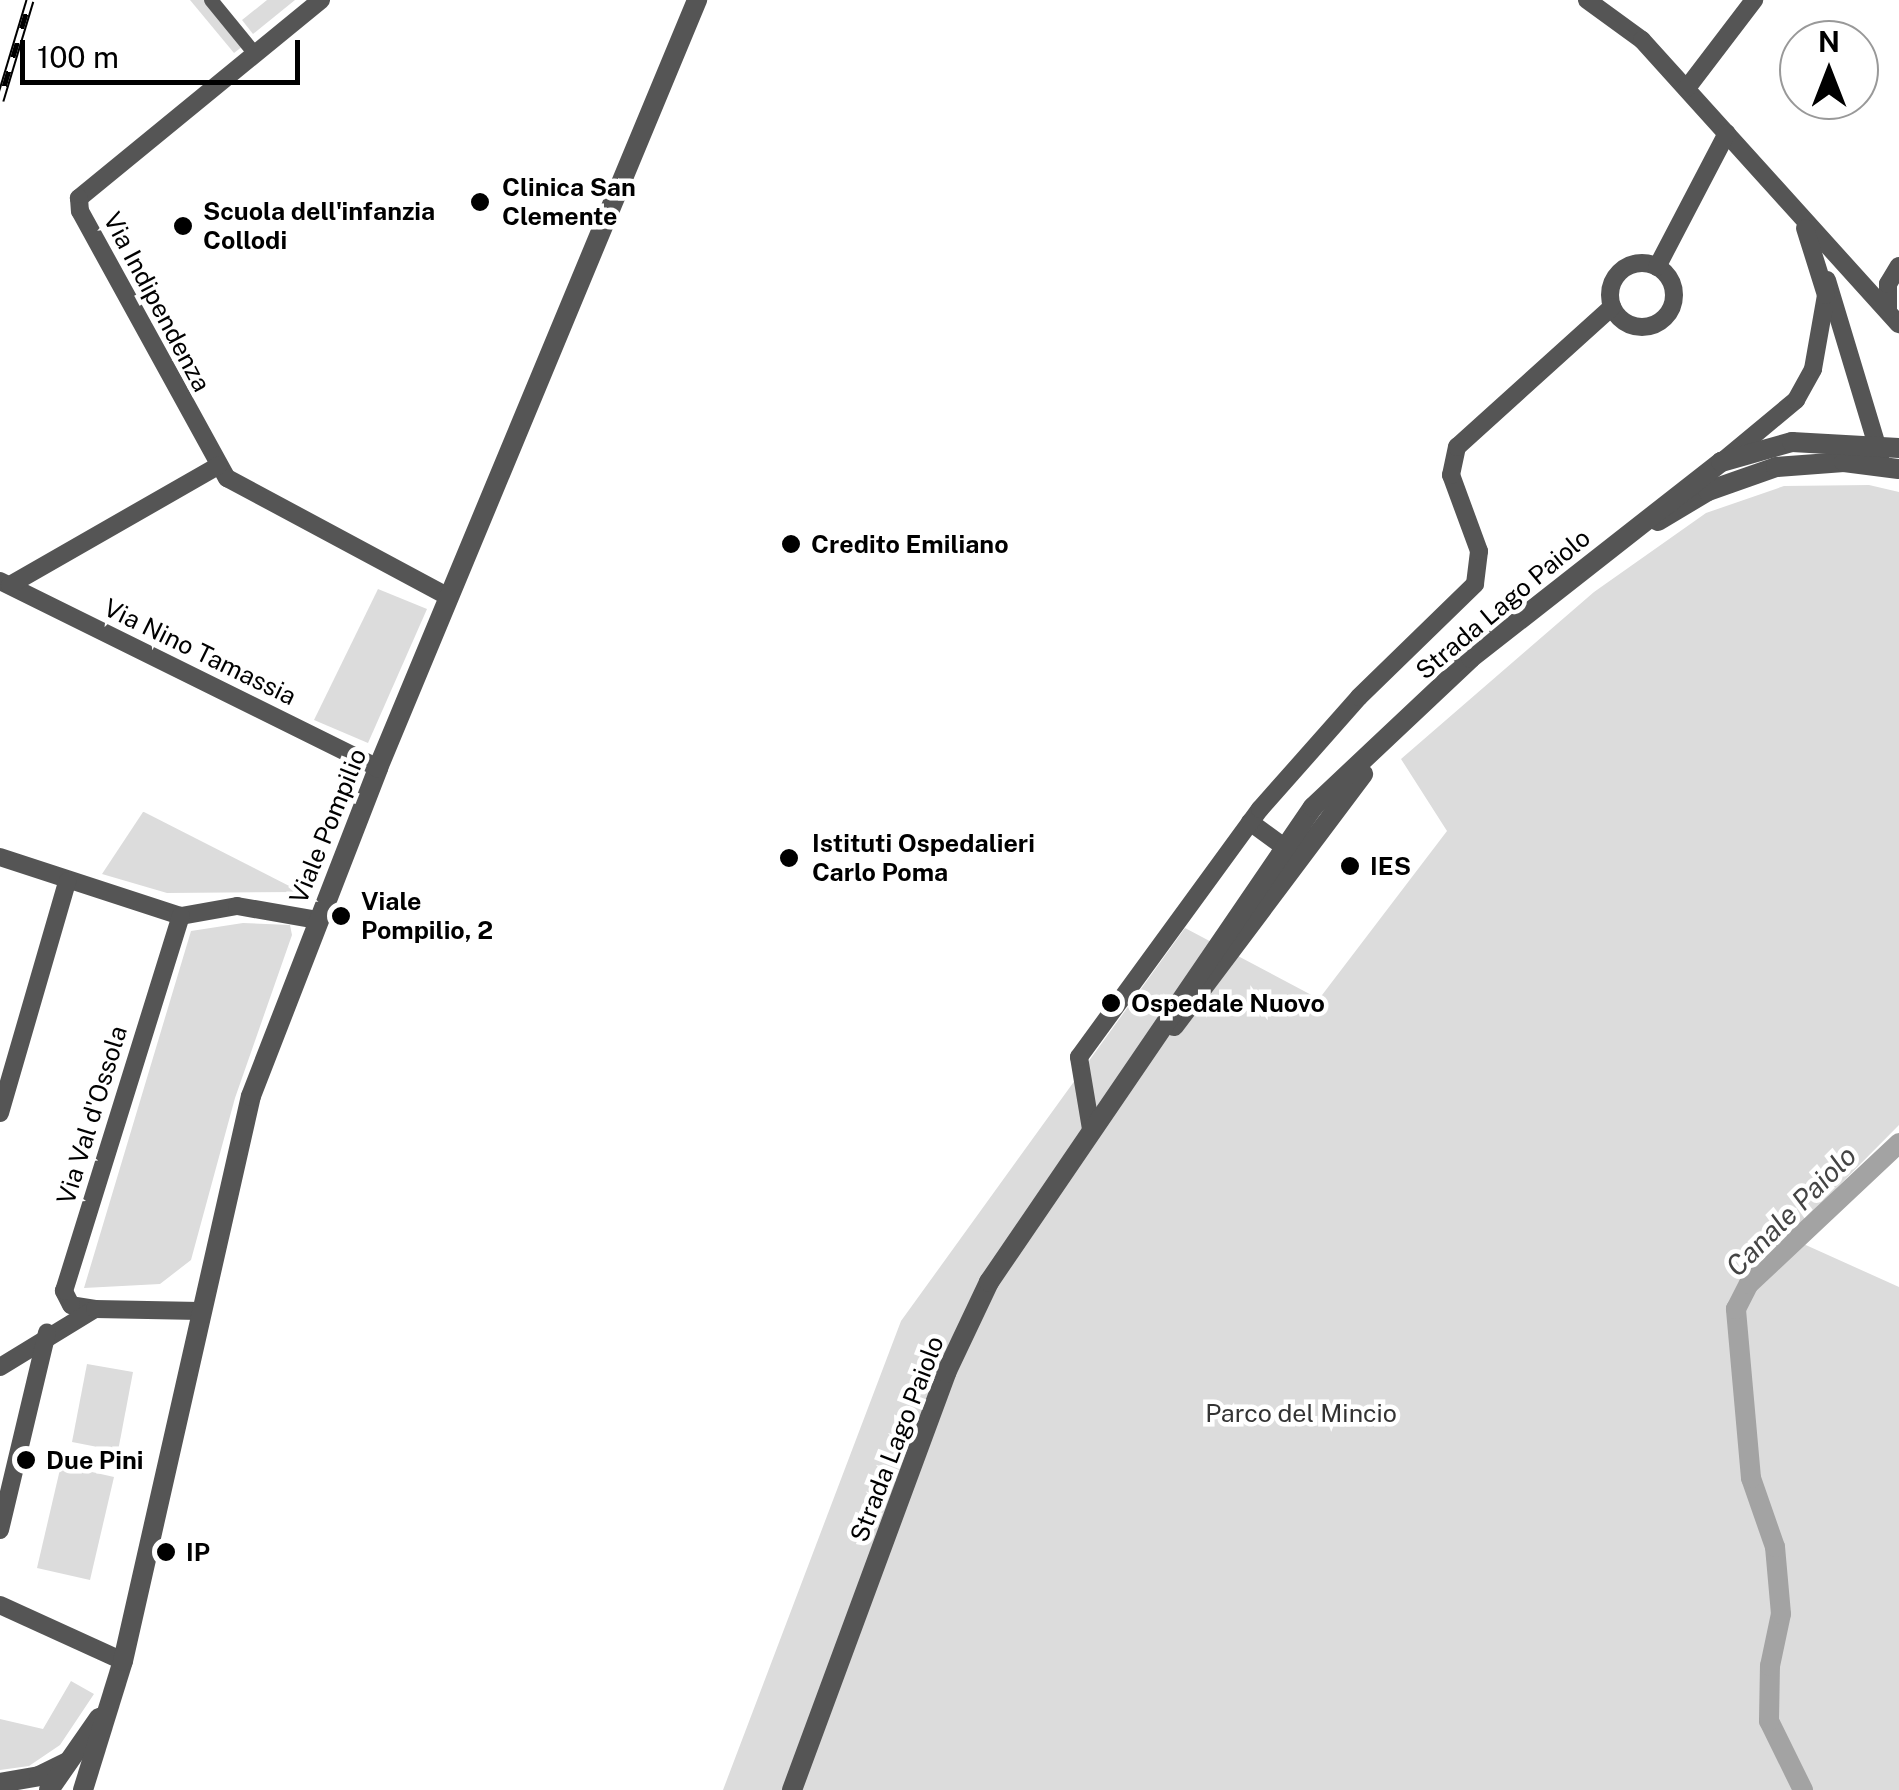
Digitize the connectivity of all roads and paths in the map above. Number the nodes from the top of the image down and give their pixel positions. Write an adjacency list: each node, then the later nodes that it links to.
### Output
1 (211, 0): 6 (street)
2 (321, 0): 18 (street, Via Indipendenza)
3 (698, 0): 21 (street, Viale Pompilio)
4 (1587, 0): 7 (street)
5 (1754, 0): 7 (street)
6 (251, 49)
7 (1687, 88): 8 (street)
8 (1727, 133): 9 (street); 12 (street)
9 (1803, 223): 10 (street); 13 (street)
10 (1818, 262): 16 (street); 17 (street)
11 (1899, 266): 13 (street); 15 (street)
12 (1658, 267): 14 (street); 14 (street)
13 (1853, 267): 15 (street)
14 (1612, 307): 24 (street)
15 (1894, 317)
16 (1889, 451): 17 (street, Strada Lago Paiolo); 19 (street, Strada Lago Paiolo)
17 (1721, 462): 19 (street, Strada Lago Paiolo)
18 (218, 466): 20 (street); 21 (street, Via Indipendenza)
19 (1616, 543): 22 (street, Strada Lago Paiolo)
20 (5, 583): 23 (street, Via Nino Tamassia)
21 (449, 598): 23 (street, Viale Pompilio)
22 (1380, 747): 25 (street, Strada Lago Paiolo); 31 (street, Strada Lago Paiolo)
23 (378, 768): 29 (street, Viale Pompilio)
24 (1250, 822): 25 (street); 31 (street)
25 (1284, 846): 31 (street, Strada Lago Paiolo)
26 (0, 857): 27 (street)
27 (67, 882): 28 (street); 30 (street)
28 (181, 916): 29 (street); 32 (street, Via Val d'Ossola)
29 (317, 920): 33 (street, Viale Pompilio)
30 (0, 1114)
31 (1091, 1129): 44 (street, Strada Lago Paiolo)
32 (95, 1309): 33 (street); 34 (street)
33 (200, 1310): 38 (street, Viale Pompilio)
34 (47, 1333): 35 (street); 36 (street)
35 (0, 1367)
36 (0, 1530)
37 (0, 1604): 38 (street)
38 (123, 1661): 39 (street, Viale Pompilio)
39 (108, 1704): 40 (street, Viale Pompilio); 43 (street, Viale Pompilio)
40 (67, 1762): 41 (street); 42 (street, Viale Pompilio)
41 (0, 1782)
42 (49, 1790)
43 (83, 1790)
44 (792, 1790)

